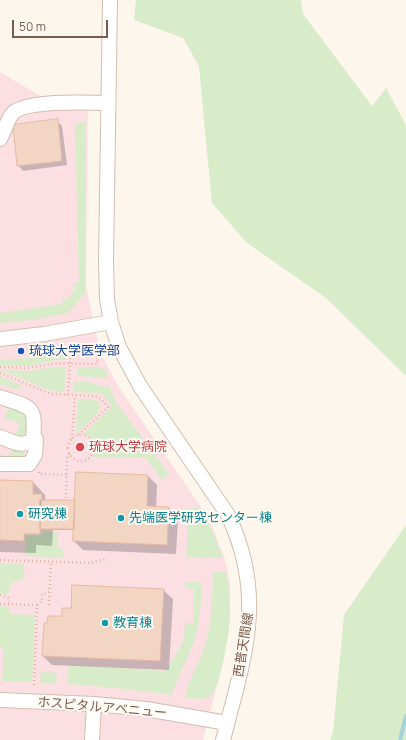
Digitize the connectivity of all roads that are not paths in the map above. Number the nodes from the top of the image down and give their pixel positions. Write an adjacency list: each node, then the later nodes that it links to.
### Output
1 (110, 0): 2 (street, 西普天間線)
2 (108, 103): 3 (street); 4 (street, 西普天間線)
3 (0, 139)
4 (111, 322): 5 (street); 12 (street, 西普天間線)
5 (0, 339)
6 (0, 397): 7 (street)
7 (33, 436): 8 (street); 9 (street)
8 (0, 437)
9 (0, 464)
10 (0, 700): 11 (street, ホスピタルアベニュー)
11 (94, 704): 12 (street, ホスピタルアベニュー); 13 (street)
12 (227, 723): 14 (street, 西普天間線)
13 (92, 740)
14 (223, 740)

